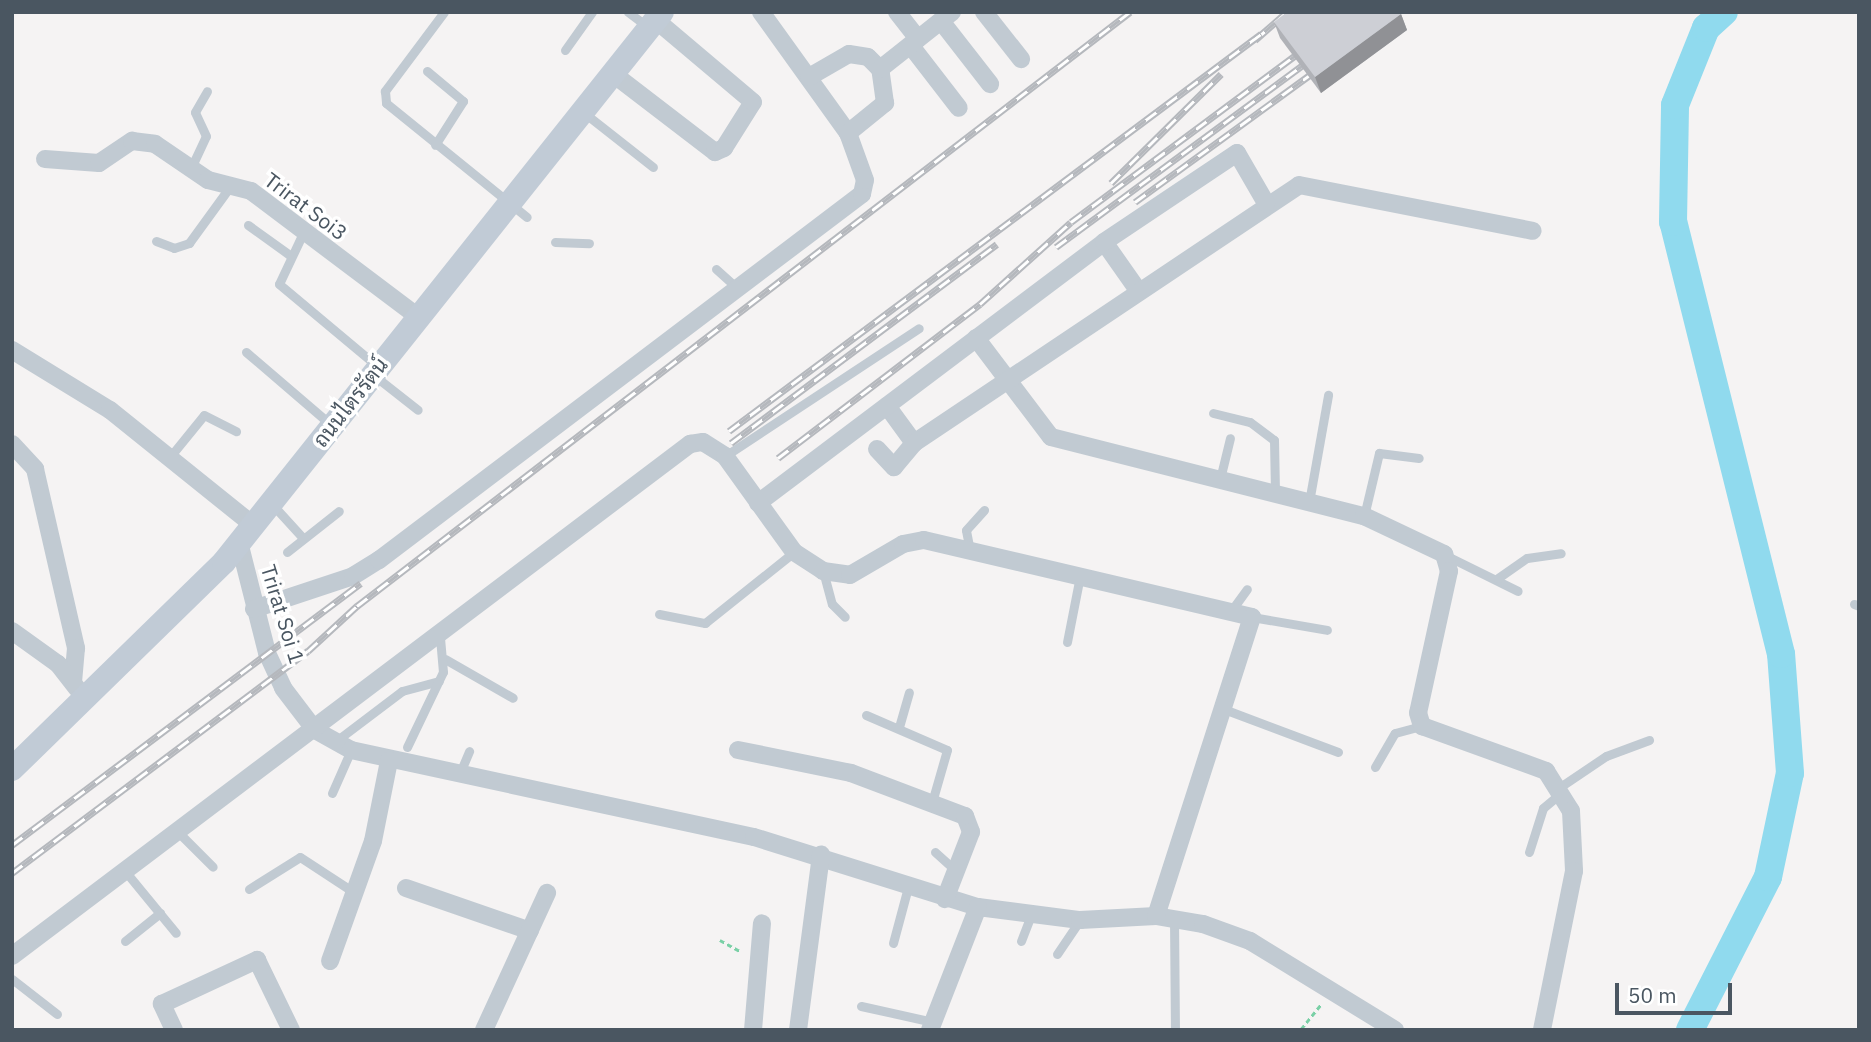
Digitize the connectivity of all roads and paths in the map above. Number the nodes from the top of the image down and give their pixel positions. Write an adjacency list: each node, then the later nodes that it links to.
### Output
1 (444, 12): 21 (lane)
2 (592, 12): 10 (lane)
3 (628, 12): 8 (lane)
4 (761, 12): 15 (street)
5 (897, 12): 9 (street)
6 (985, 12): 11 (street)
7 (947, 17): 9 (street); 16 (street)
8 (656, 20): 14 (main road, ถนนไตรรัตน์); 14 (street)
9 (914, 42): 12 (street); 18 (street)
10 (565, 50)
11 (1021, 59)
12 (880, 69): 15 (street); 20 (street)
13 (427, 71): 21 (lane)
14 (611, 73): 19 (main road, ถนนไตรรัตน์)
15 (809, 77): 20 (street)
16 (990, 84)
17 (207, 91): 24 (lane)
18 (959, 108)
19 (581, 111): 23 (lane); 27 (main road, ถนนไตรรัตน์)
20 (848, 134): 37 (street)
21 (435, 145): 27 (lane)
22 (45, 159): 24 (street, Trirat Soi3)
23 (653, 167)
24 (190, 170): 25 (street, Trirat Soi3)
25 (229, 188): 30 (street, Trirat Soi3); 31 (lane)
26 (1266, 203): 29 (street); 33 (street); 38 (street)
27 (518, 209): 39 (main road, ถนนไตรรัตน์)
28 (248, 225): 35 (lane)
29 (1533, 231)
30 (303, 233): 35 (lane); 39 (street, Trirat Soi3)
31 (156, 241)
32 (555, 242): 34 (lane)
33 (1104, 242): 38 (street); 41 (street)
34 (589, 243)
35 (291, 256): 44 (lane)
36 (716, 269): 37 (lane)
37 (737, 288): 79 (street)
38 (1137, 289): 45 (street)
39 (417, 316): 44 (main road, ถนนไตรรัตน์)
40 (919, 328): 56 (lane)
41 (976, 338): 45 (street); 47 (street)
42 (12, 350): 57 (street)
43 (246, 352): 50 (lane)
44 (375, 370): 48 (lane); 50 (main road, ถนนไตรรัตน์)
45 (1006, 378): 53 (street); 59 (street)
46 (1328, 395): 62 (lane)
47 (887, 406): 53 (street); 63 (street)
48 (418, 410)
49 (1213, 414): 60 (lane)
50 (331, 426): 61 (main road, ถนนไตรรัตน์)
51 (236, 432): 57 (lane)
52 (1230, 438): 59 (lane)
53 (914, 443): 55 (street)
54 (12, 444): 90 (street)
55 (877, 449)
56 (724, 456): 63 (street); 86 (street)
57 (169, 458): 68 (street)
58 (1419, 458): 66 (lane)
59 (1220, 479): 60 (street)
60 (1275, 493): 62 (street)
61 (271, 502): 67 (lane); 68 (main road, ถนนไตรรัตน์)
62 (1309, 502): 66 (street)
63 (758, 503): 71 (street)
64 (984, 510): 69 (lane)
65 (339, 511): 67 (lane)
66 (1364, 516): 73 (street)
67 (303, 538): 70 (lane)
68 (239, 543): 79 (street, Trirat Soi 1); 90 (main road, ถนนไตรรัตน์)
69 (970, 551): 74 (street); 75 (street)
70 (287, 552)
71 (794, 552): 74 (street); 81 (lane)
72 (1561, 553): 76 (lane)
73 (1444, 555): 76 (lane); 95 (street)
74 (823, 572): 82 (lane)
75 (1080, 576): 80 (street); 87 (lane)
76 (1498, 578): 78 (lane)
77 (1247, 589): 80 (lane)
78 (1518, 591)
79 (254, 609): 97 (street, Trirat Soi 1)
80 (1231, 611): 83 (street)
81 (659, 614)
82 (845, 617)
83 (1252, 617): 84 (lane); 93 (street)
84 (1328, 629)
85 (12, 631): 90 (street)
86 (440, 635): 88 (lane); 97 (street)
87 (1067, 642)
88 (445, 659): 89 (lane); 92 (lane)
89 (439, 681): 99 (lane); 100 (lane)
90 (84, 689): 106 (main road, ถนนไตรรัตน์)
91 (909, 692): 96 (lane)
92 (513, 698)
93 (1221, 708): 103 (lane); 127 (street)
94 (866, 715): 96 (lane)
95 (1422, 726): 105 (lane); 108 (street)
96 (899, 727): 110 (lane)
97 (315, 730): 99 (street); 111 (street)
98 (1649, 740): 108 (lane)
99 (344, 746): 104 (street); 109 (lane)
100 (407, 747)
101 (738, 750): 110 (street)
102 (469, 751): 107 (lane)
103 (1338, 752)
104 (389, 761): 107 (street); 122 (street)
105 (1375, 767)
106 (12, 769)
107 (458, 777): 114 (street)
108 (1562, 789): 113 (lane); 151 (street)
109 (332, 793)
110 (932, 802): 116 (street)
111 (178, 832): 115 (lane); 117 (street)
112 (935, 852): 116 (lane)
113 (1529, 852)
114 (821, 855): 118 (street); 148 (street)
115 (213, 867)
116 (956, 870): 123 (street)
117 (125, 871): 125 (lane); 136 (street)
118 (908, 887): 123 (street); 134 (lane)
119 (406, 888): 130 (street)
120 (249, 889): 122 (lane)
121 (547, 893): 130 (street)
122 (356, 894): 137 (street)
123 (945, 899): 124 (street)
124 (978, 907): 126 (street); 142 (street)
125 (160, 913): 131 (lane); 132 (lane)
126 (1031, 915): 128 (street); 133 (lane)
127 (1165, 917): 128 (street); 139 (street); 149 (lane)
128 (1080, 920): 135 (lane)
129 (762, 923): 147 (street)
130 (530, 931): 146 (street)
131 (176, 933)
132 (125, 941)
133 (1021, 941)
134 (893, 943)
135 (1057, 954)
136 (12, 956)
137 (330, 961)
138 (12, 979): 141 (lane)
139 (1333, 989): 143 (path); 150 (street)
140 (861, 1006): 142 (lane)
141 (57, 1014)
142 (932, 1026)
143 (1301, 1029)
144 (174, 1030): 145 (street)
145 (291, 1030)
146 (484, 1030)
147 (753, 1030)
148 (798, 1030)
149 (1175, 1030)
150 (1395, 1030)
151 (1542, 1030)

